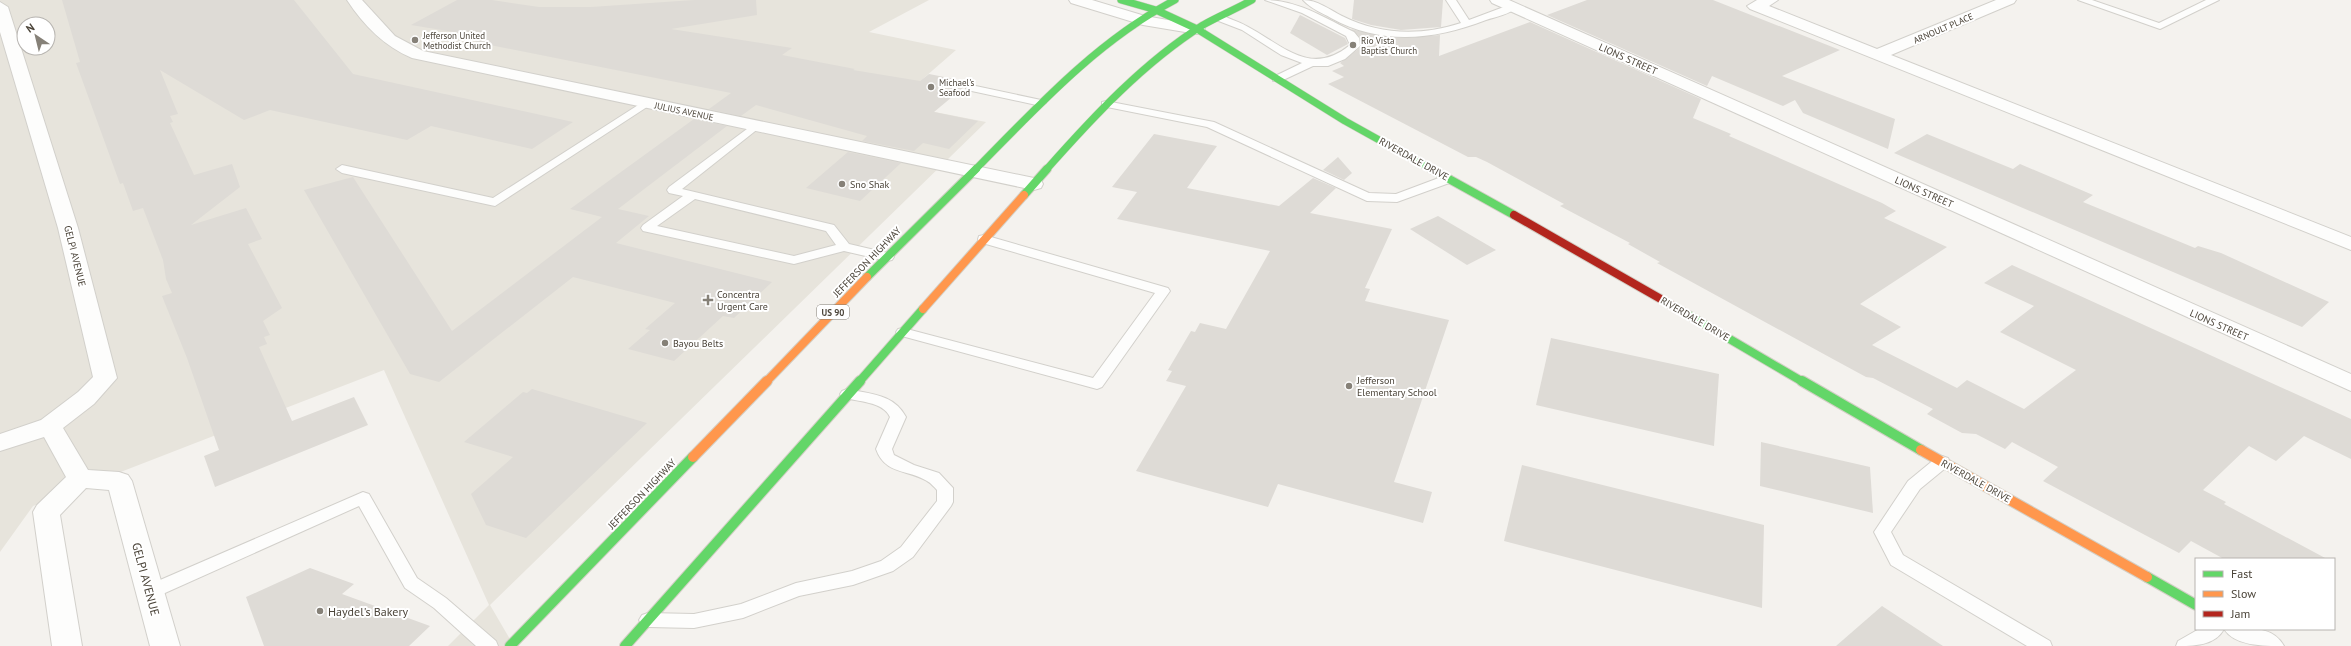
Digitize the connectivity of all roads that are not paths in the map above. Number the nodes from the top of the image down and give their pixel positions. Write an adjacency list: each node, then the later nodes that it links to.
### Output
1 (354, 0): 24 (street, JULIUS AVENUE)
2 (1076, 0): 17 (street)
3 (1121, 0): 15 (main road, RIVERDALE DRIVE)
4 (1176, 0): 15 (main road, JEFFERSON HIGHWAY / US 90)
5 (1252, 0): 16 (main road)
6 (1270, 0): 21 (lane)
7 (1308, 0): 18 (lane)
8 (1451, 0): 18 (lane)
9 (1771, 0): 20 (street)
10 (2009, 0): 20 (street, ARNOULT PLACE)
11 (2083, 0): 12 (lane)
12 (2214, 0)
13 (1505, 3): 18 (lane); 38 (street, LIONS STREET)
14 (0, 7): 40 (street, GELPI AVENUE)
15 (1156, 10): 17 (main road, JEFFERSON HIGHWAY / US 90); 19 (main road, RIVERDALE DRIVE)
16 (1219, 18): 19 (main road); 21 (lane)
17 (1143, 20): 19 (street); 25 (main road, JEFFERSON HIGHWAY / US 90)
18 (1466, 23)
19 (1197, 29): 22 (main road, RIVERDALE DRIVE); 26 (main road)
20 (1876, 55): 34 (street)
21 (1313, 62): 22 (lane)
22 (1277, 78): 30 (main road, RIVERDALE DRIVE)
23 (972, 88): 25 (lane)
24 (646, 102): 27 (street, JULIUS AVENUE); 28 (lane)
25 (1041, 103): 29 (main road, JEFFERSON HIGHWAY / US 90)
26 (1106, 104): 30 (lane); 31 (main road)
27 (755, 126): 29 (street, JULIUS AVENUE); 32 (lane)
28 (342, 170)
29 (970, 172): 31 (street, JULIUS AVENUE); 36 (main road, JEFFERSON HIGHWAY / US 90)
30 (1448, 178): 42 (main road, RIVERDALE DRIVE)
31 (1034, 184): 33 (main road)
32 (693, 195): 35 (lane); 35 (lane)
33 (984, 240): 37 (main road); 37 (lane)
34 (2351, 244)
35 (844, 247): 36 (lane)
36 (887, 256): 52 (main road, JEFFERSON HIGHWAY / US 90)
37 (903, 332): 39 (main road)
38 (2351, 383)
39 (847, 394): 46 (main road); 46 (lane)
40 (50, 426): 41 (street); 43 (street)
41 (0, 443)
42 (1942, 462): 45 (main road, RIVERDALE DRIVE); 54 (lane)
43 (80, 479): 44 (street, GELPI AVENUE); 49 (street)
44 (150, 592): 50 (street, GELPI AVENUE); 51 (lane)
45 (2195, 604)
46 (648, 620): 53 (main road)
47 (2213, 630): 55 (lane)
48 (2240, 630): 56 (street)
49 (67, 646)
50 (165, 646)
51 (489, 646)
52 (510, 646)
53 (625, 646)
54 (2044, 646)
55 (2185, 646)
56 (2269, 646)

